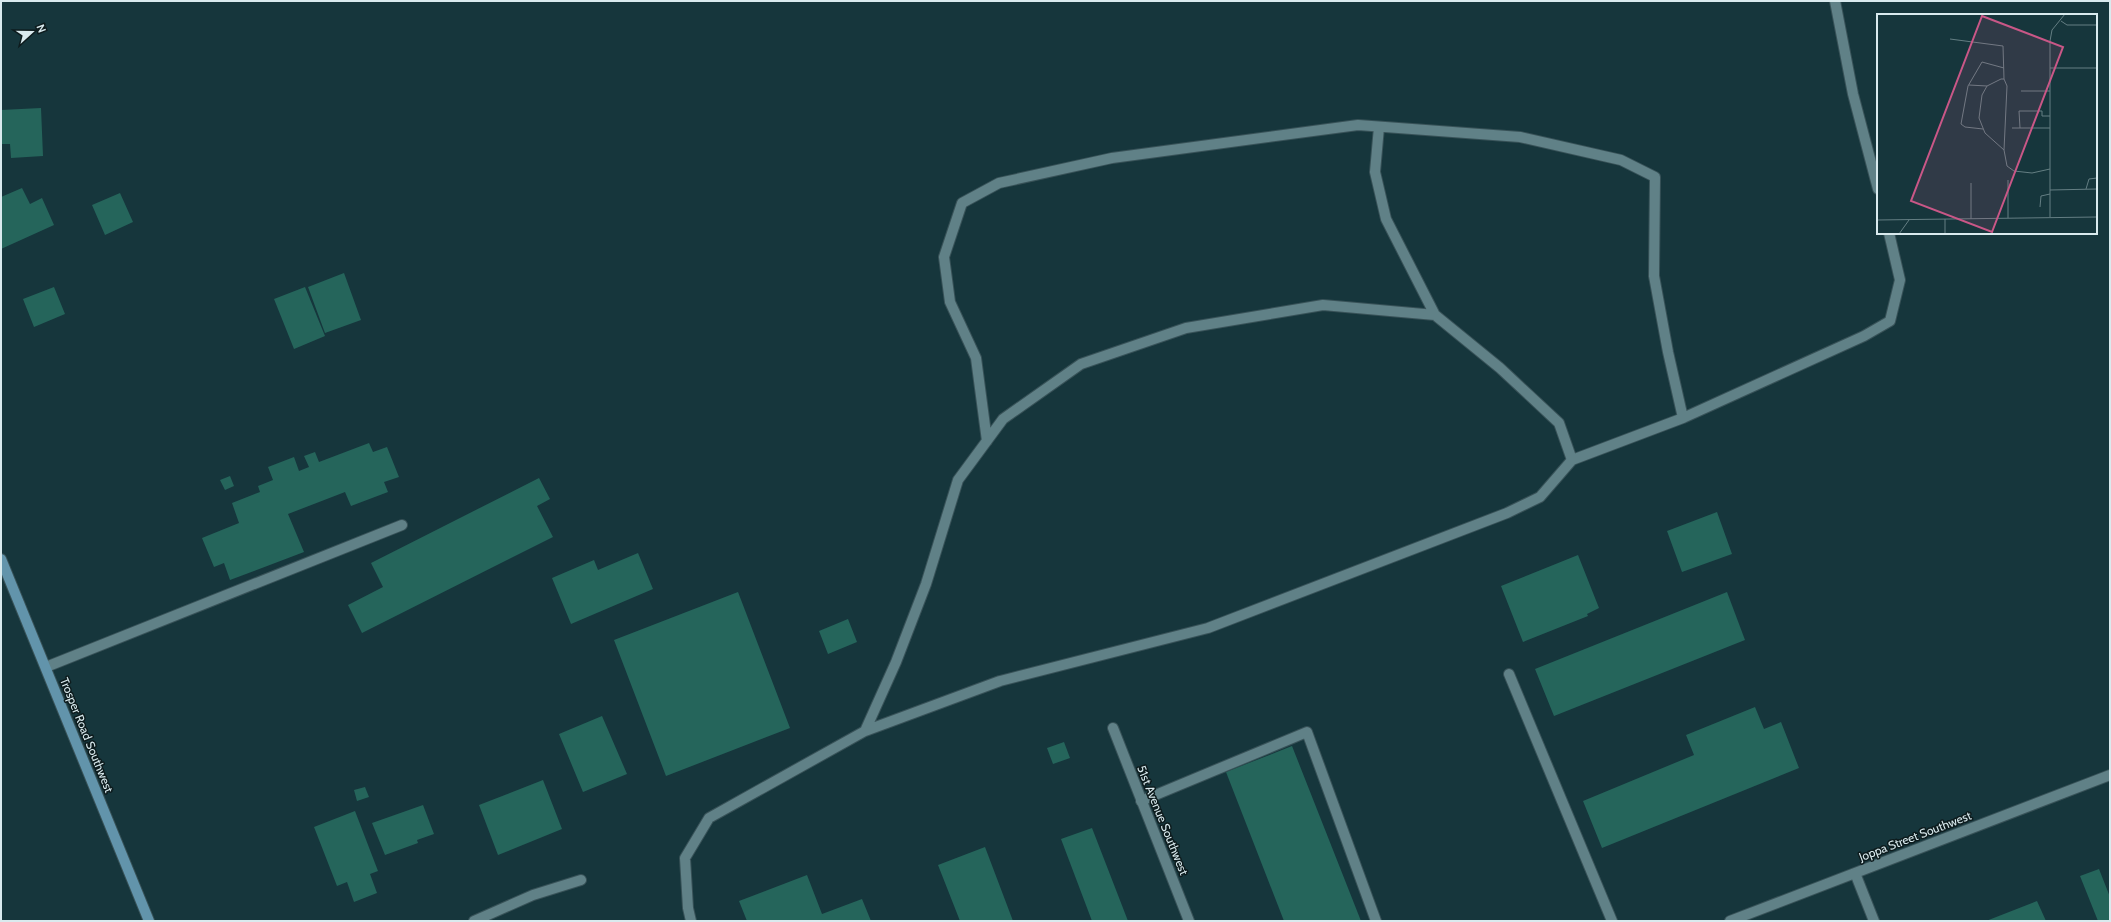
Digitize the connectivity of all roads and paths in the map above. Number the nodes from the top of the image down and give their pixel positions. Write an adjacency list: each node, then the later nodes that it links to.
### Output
1 (1834, 1): 3 (street)
2 (1379, 127): 5 (street); 6 (street); 7 (street)
3 (1877, 185)
4 (1889, 234): 6 (street)
5 (1435, 315): 7 (street); 8 (street)
6 (1683, 418): 8 (street)
7 (987, 441): 14 (street)
8 (1572, 460): 14 (street)
9 (402, 525): 11 (street)
10 (1, 559): 11 (street, Trosper Road Southwest)
11 (46, 667): 19 (street, Trosper Road Southwest)
12 (1509, 674): 24 (street)
13 (1113, 728): 16 (street, 51st Avenue Southwest)
14 (865, 731): 21 (street)
15 (2110, 775): 17 (street, Joppa Street Southwest)
16 (1141, 801): 22 (street, 51st Avenue Southwest); 23 (street)
17 (1855, 873): 25 (street, Joppa Street Southwest); 26 (street)
18 (580, 880): 20 (street)
19 (149, 921)
20 (474, 921)
21 (692, 921)
22 (1189, 921)
23 (1376, 921)
24 (1612, 921)
25 (1730, 921)
26 (1874, 921)

